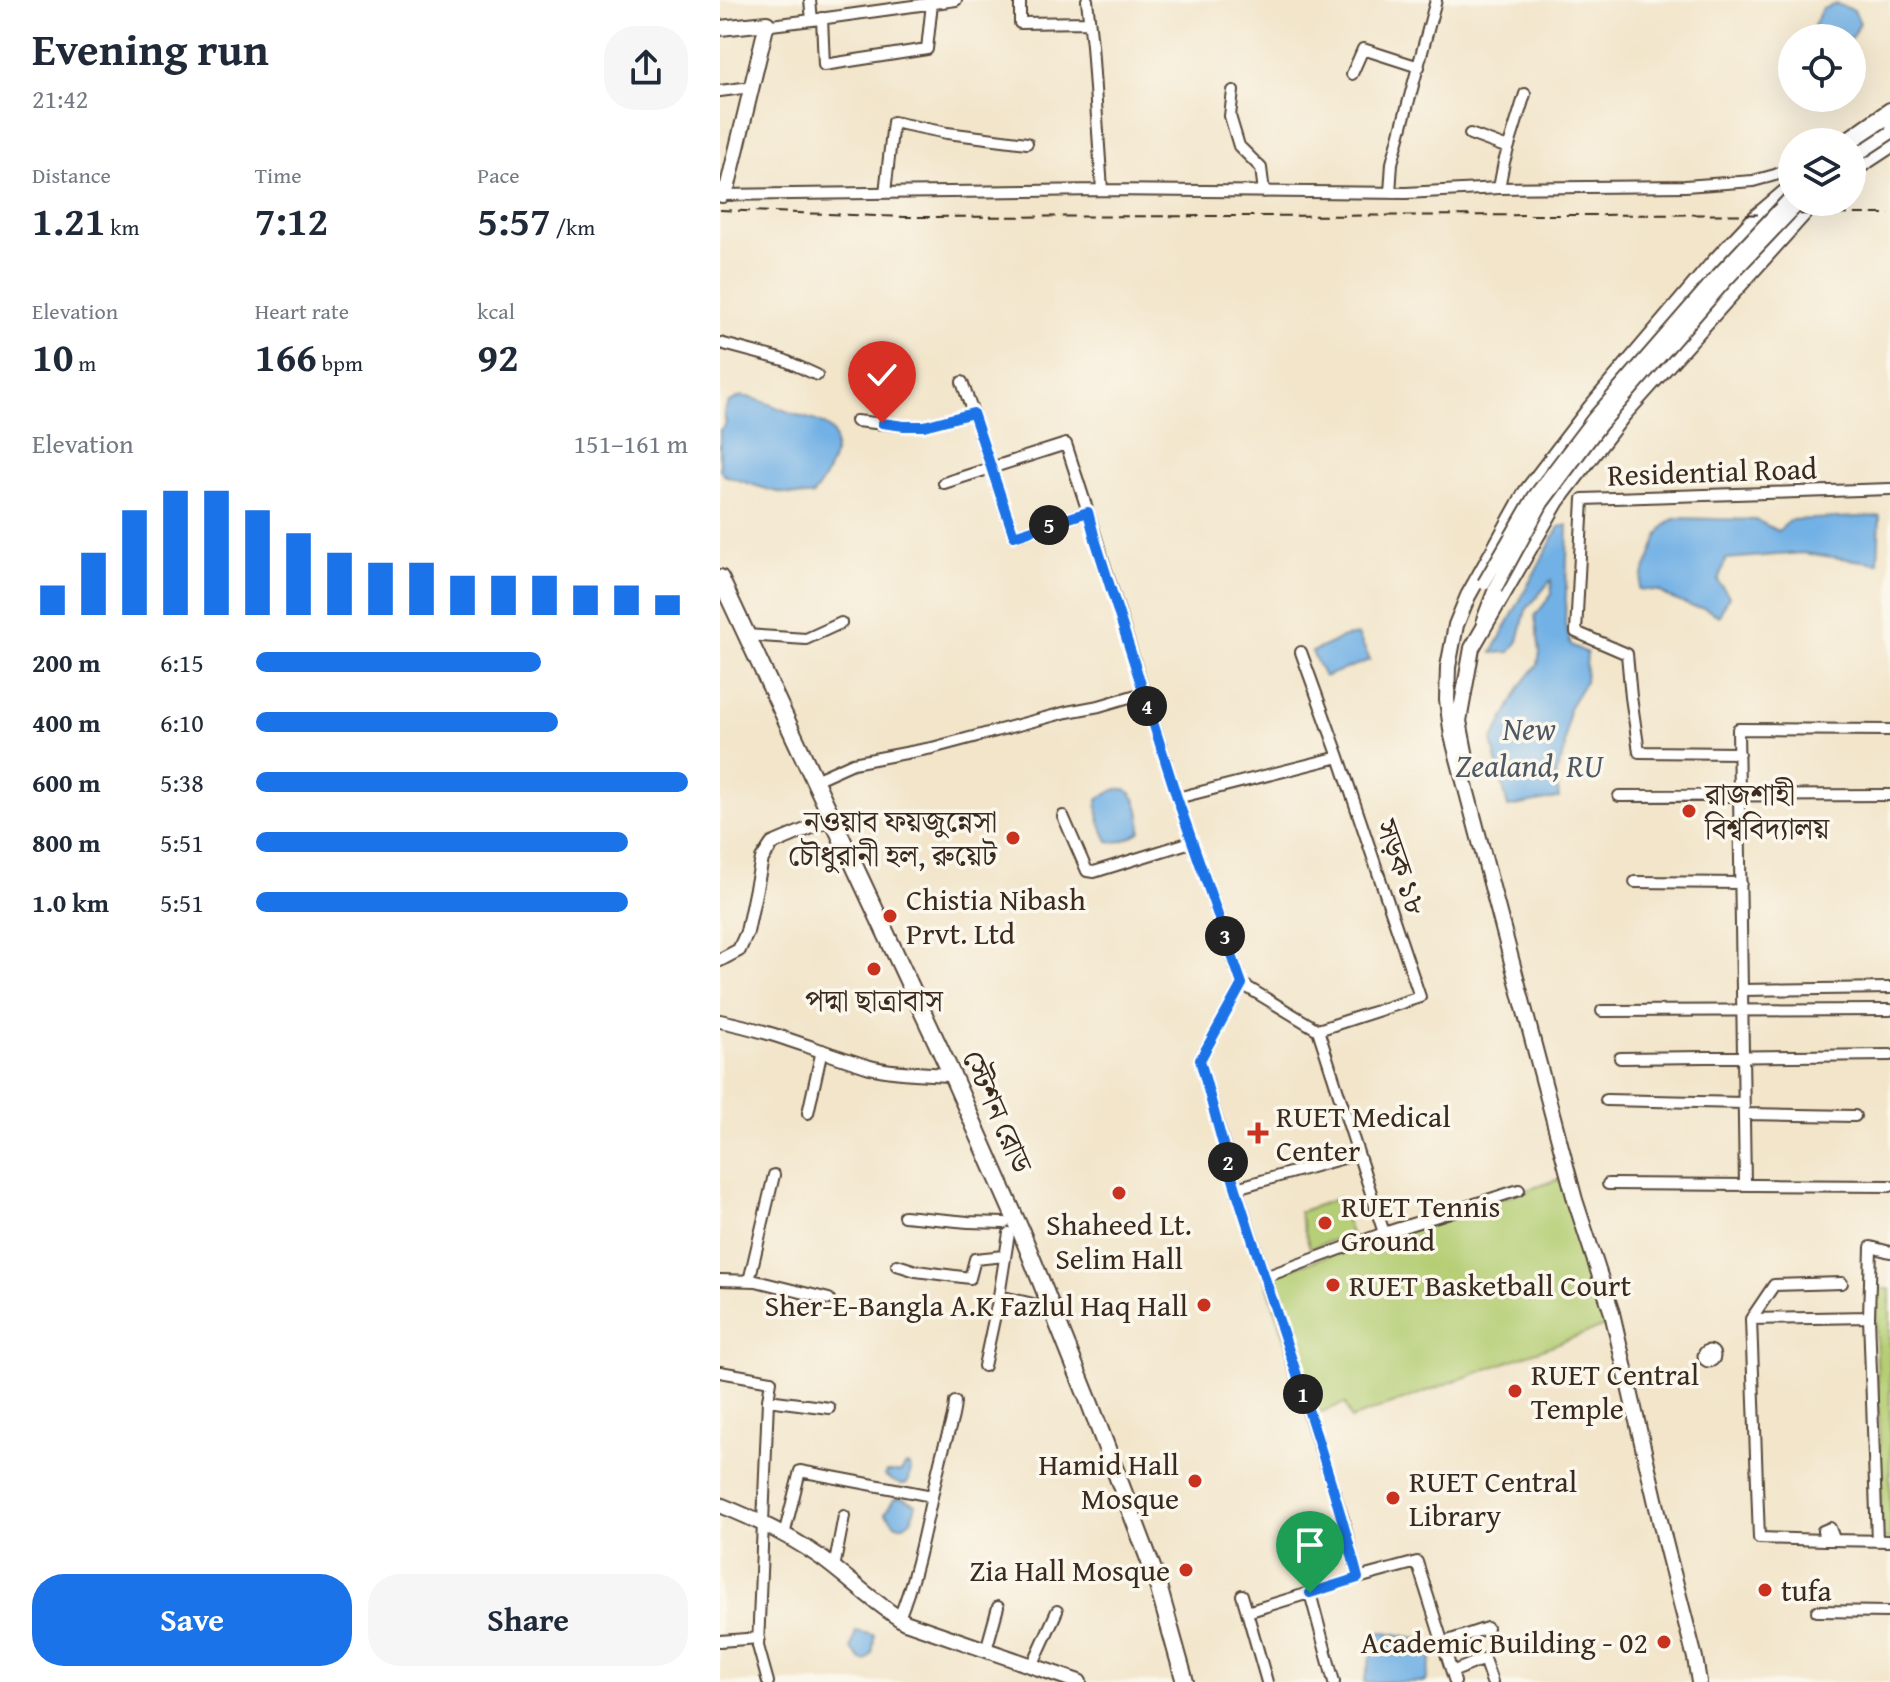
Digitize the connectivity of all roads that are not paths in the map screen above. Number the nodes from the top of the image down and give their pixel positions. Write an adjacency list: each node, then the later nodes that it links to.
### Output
1 (810, 0): 7 (street)
2 (956, 0): 6 (street)
3 (1020, 0): 8 (street)
4 (1087, 0): 8 (street)
5 (1436, 0): 11 (street)
6 (932, 3): 7 (street); 7 (street)
7 (817, 19): 9 (street)
8 (1089, 22): 33 (street)
9 (764, 26): 10 (main road); 13 (main road); 38 (main road)
10 (720, 31)
11 (1419, 67): 12 (street); 36 (street)
12 (1352, 74)
13 (743, 88): 14 (street); 38 (main road)
14 (720, 91)
15 (1233, 91): 34 (street)
16 (1525, 94): 26 (street)
17 (1890, 110): 19 (main road)
18 (1890, 122): 22 (street)
19 (1864, 128)
20 (1890, 133): 25 (street, bridge)
21 (1470, 134): 26 (street)
22 (1866, 137)
23 (1027, 143): 35 (street)
24 (1890, 146): 28 (main road)
25 (1866, 147)
26 (1508, 148): 32 (street)
27 (1866, 156): 28 (street)
28 (1874, 156): 29 (street); 30 (main road)
29 (1890, 158)
30 (1866, 161)
31 (1778, 174): 32 (street)
32 (1499, 188): 36 (street)
33 (1102, 190): 34 (street); 35 (street)
34 (1264, 192): 36 (street)
35 (885, 193): 38 (street)
36 (1390, 193)
37 (1778, 198): 55 (main road)
38 (721, 202)
39 (1778, 211): 52 (street, bridge)
40 (1787, 216): 52 (street, bridge)
41 (1801, 216): 57 (main road)
42 (720, 343): 43 (street)
43 (817, 375)
44 (962, 382): 45 (street)
45 (973, 413): 46 (street); 47 (street)
46 (856, 421)
47 (990, 469): 48 (street); 50 (street); 50 (street)
48 (944, 483)
49 (1890, 489): 61 (street, Residential Road)
50 (1088, 512): 59 (street)
51 (720, 578): 56 (main road, স্টেশন রোড)
52 (1490, 586): 55 (street); 57 (street)
53 (720, 599): 69 (main road, স্টেশন রোড)
54 (841, 623): 56 (street)
55 (1456, 625): 149 (main road)
56 (746, 635): 63 (main road, স্টেশন রোড)
57 (1472, 648): 150 (main road)
58 (1301, 652): 62 (street, সড়ক ১৮)
59 (1143, 693): 63 (street); 67 (street)
60 (1890, 730): 61 (street)
61 (1739, 753): 66 (street)
62 (1339, 757): 67 (street); 81 (street, সড়ক ১৮)
63 (815, 780): 86 (main road, স্টেশন রোড)
64 (1890, 795): 66 (street)
65 (1619, 796): 66 (street)
66 (1739, 796): 72 (street)
67 (1177, 798): 70 (street)
68 (1063, 816): 70 (street)
69 (824, 822): 73 (street); 86 (main road, স্টেশন রোড)
70 (1191, 842): 74 (street)
71 (1635, 882): 72 (street)
72 (1741, 883): 76 (street)
73 (720, 960)
74 (1242, 984): 81 (street); 96 (street)
75 (1890, 988): 76 (street)
76 (1742, 990): 77 (street)
77 (1742, 1010): 78 (street); 79 (street); 84 (street)
78 (1890, 1010)
79 (1602, 1011)
80 (720, 1021): 82 (street)
81 (1318, 1030): 91 (street)
82 (822, 1050): 86 (street); 89 (street)
83 (1890, 1055): 84 (street)
84 (1743, 1057): 85 (street); 88 (street)
85 (1620, 1058)
86 (946, 1075): 99 (main road, স্টেশন রোড); 145 (main road, স্টেশন রোড)
87 (1606, 1100): 88 (street)
88 (1744, 1109): 90 (street); 94 (street)
89 (808, 1113)
90 (1855, 1116)
91 (1358, 1154): 96 (street); 100 (street)
92 (774, 1175): 106 (street)
93 (1608, 1184): 94 (street)
94 (1745, 1184): 95 (street)
95 (1890, 1186)
96 (1236, 1188): 104 (street)
97 (1519, 1190): 100 (street)
98 (904, 1216): 99 (street)
99 (1007, 1228): 102 (street); 110 (main road, স্টেশন রোড)
100 (1384, 1233): 104 (street)
101 (1890, 1252): 111 (street)
102 (1005, 1256): 103 (street); 108 (street)
103 (897, 1265)
104 (1265, 1277): 126 (street)
105 (720, 1280): 106 (street)
106 (749, 1281): 109 (street)
107 (1842, 1283): 112 (street)
108 (999, 1296): 110 (street); 113 (street)
109 (829, 1299)
110 (1042, 1306): 144 (main road, স্টেশন রোড)
111 (1869, 1317): 112 (street); 123 (street)
112 (1751, 1319): 123 (street)
113 (984, 1366)
114 (720, 1372): 115 (street)
115 (768, 1400): 117 (street); 121 (street)
116 (955, 1402): 118 (street)
117 (829, 1408)
118 (932, 1496): 122 (street); 134 (street)
119 (720, 1505): 121 (main road)
120 (844, 1516): 125 (street)
121 (763, 1522): 122 (main road); 136 (street)
122 (784, 1535): 125 (main road)
123 (1877, 1541): 124 (street)
124 (1890, 1541)
125 (834, 1568): 134 (main road)
126 (1358, 1578): 127 (street); 138 (street)
127 (1310, 1593): 132 (street); 147 (street)
128 (1242, 1595): 132 (street)
129 (998, 1607): 139 (street)
130 (1057, 1611): 140 (street)
131 (1817, 1611): 133 (street)
132 (1247, 1612): 146 (street)
133 (1890, 1612)
134 (899, 1618): 139 (main road)
135 (1487, 1628): 138 (street)
136 (759, 1638): 137 (street); 142 (street)
137 (720, 1641)
138 (1442, 1643): 141 (street)
139 (986, 1650): 140 (main road)
140 (1032, 1666): 143 (main road)
141 (1454, 1677): 148 (street)
142 (768, 1682)
143 (1079, 1682)
144 (1175, 1682)
145 (1185, 1682)
146 (1267, 1682)
147 (1334, 1682)
148 (1492, 1682)
149 (1699, 1682)
150 (1707, 1682)

